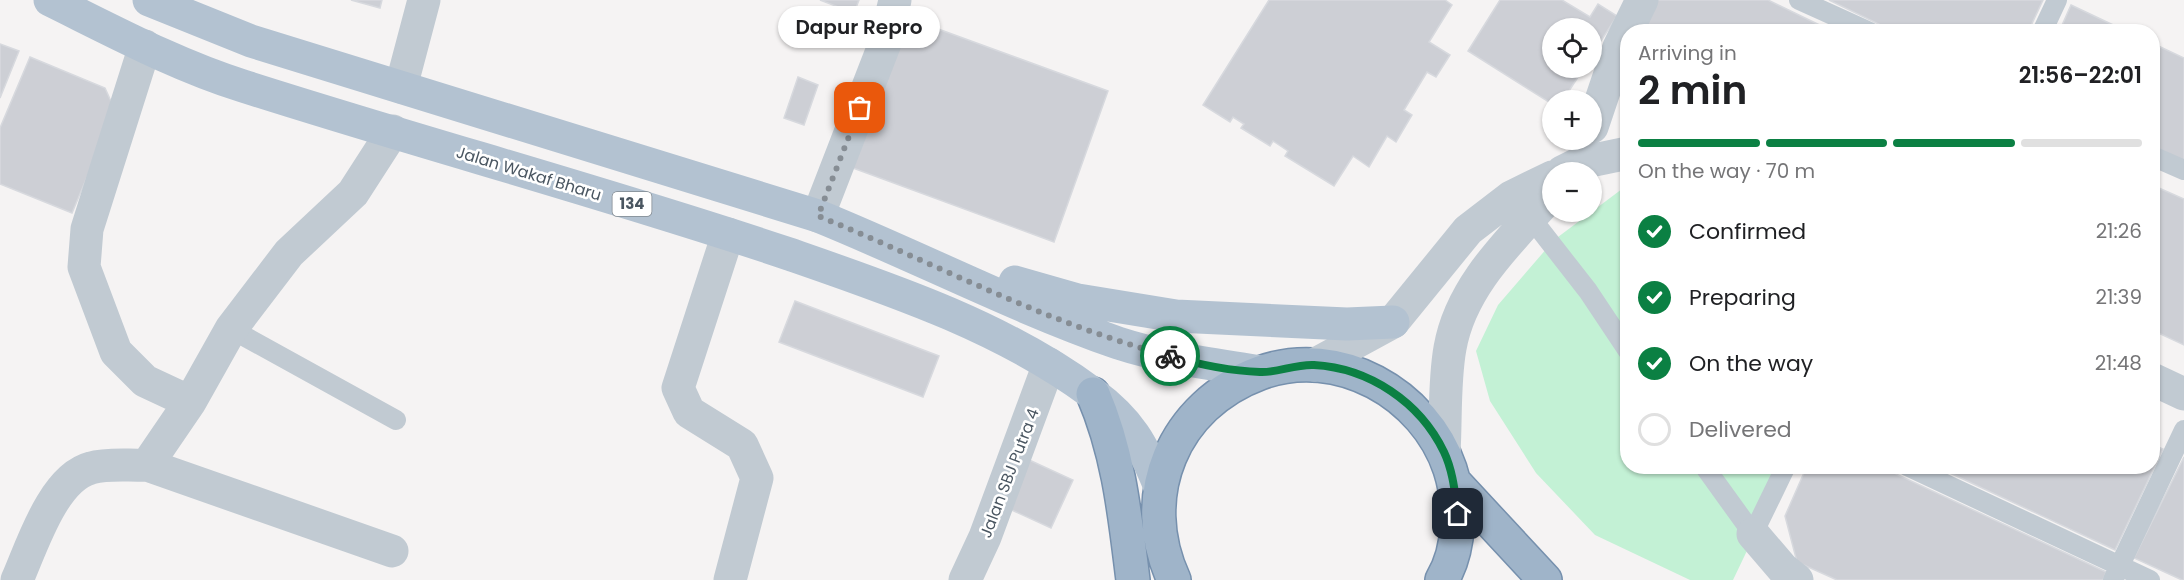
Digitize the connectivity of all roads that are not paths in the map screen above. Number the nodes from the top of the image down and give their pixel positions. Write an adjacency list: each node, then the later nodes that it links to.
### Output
1 (50, 0): 12 (main road, Jalan Wakaf Bharu / 134)
2 (149, 0): 13 (main road)
3 (424, 0): 13 (street)
4 (895, 0): 21 (street)
5 (1642, 0): 8 (street)
6 (1799, 0): 9 (lane)
7 (2056, 0): 10 (lane)
8 (1630, 24)
9 (1852, 24)
10 (2046, 24)
11 (1620, 45): 14 (street)
12 (145, 46): 15 (main road, Jalan Wakaf Bharu / 134); 33 (street)
13 (401, 87): 21 (main road)
14 (1602, 97)
15 (393, 131): 22 (main road, Jalan Wakaf Bharu / 134); 25 (street)
16 (1620, 155): 18 (street)
17 (2160, 160): 19 (lane)
18 (1585, 162)
19 (2184, 170)
20 (1532, 203): 24 (street); 26 (lane); 37 (street)
21 (818, 216): 23 (main road)
22 (728, 234): 27 (main road, Jalan Wakaf Bharu / 134); 46 (street)
23 (887, 244): 24 (main road); 29 (main road)
24 (1393, 322): 28 (street)
25 (231, 329): 33 (street); 34 (lane)
26 (1620, 339)
27 (1049, 364): 31 (main road, Jalan Wakaf Bharu / 134); 47 (street, Jalan SBJ Putra 4)
28 (1314, 365): 29 (highway); 37 (highway)
29 (1261, 372): 41 (highway)
30 (2160, 383): 32 (street)
31 (1093, 394): 41 (main road, Jalan Wakaf Bharu / 134); 48 (highway)
32 (2184, 394)
33 (190, 402): 36 (street)
34 (396, 420)
35 (2184, 430): 44 (lane)
36 (147, 465): 43 (street); 45 (street)
37 (1449, 467): 50 (highway); 51 (highway)
38 (1710, 474): 42 (lane)
39 (1782, 474): 42 (lane)
40 (1923, 474): 44 (lane)
41 (1160, 487): 49 (highway)
42 (1753, 534): 52 (street)
43 (392, 551)
44 (2116, 573): 53 (lane)
45 (17, 580)
46 (730, 580)
47 (965, 580)
48 (1133, 580)
49 (1174, 580)
50 (1442, 580)
51 (1545, 580)
52 (1797, 580)
53 (2150, 580)

